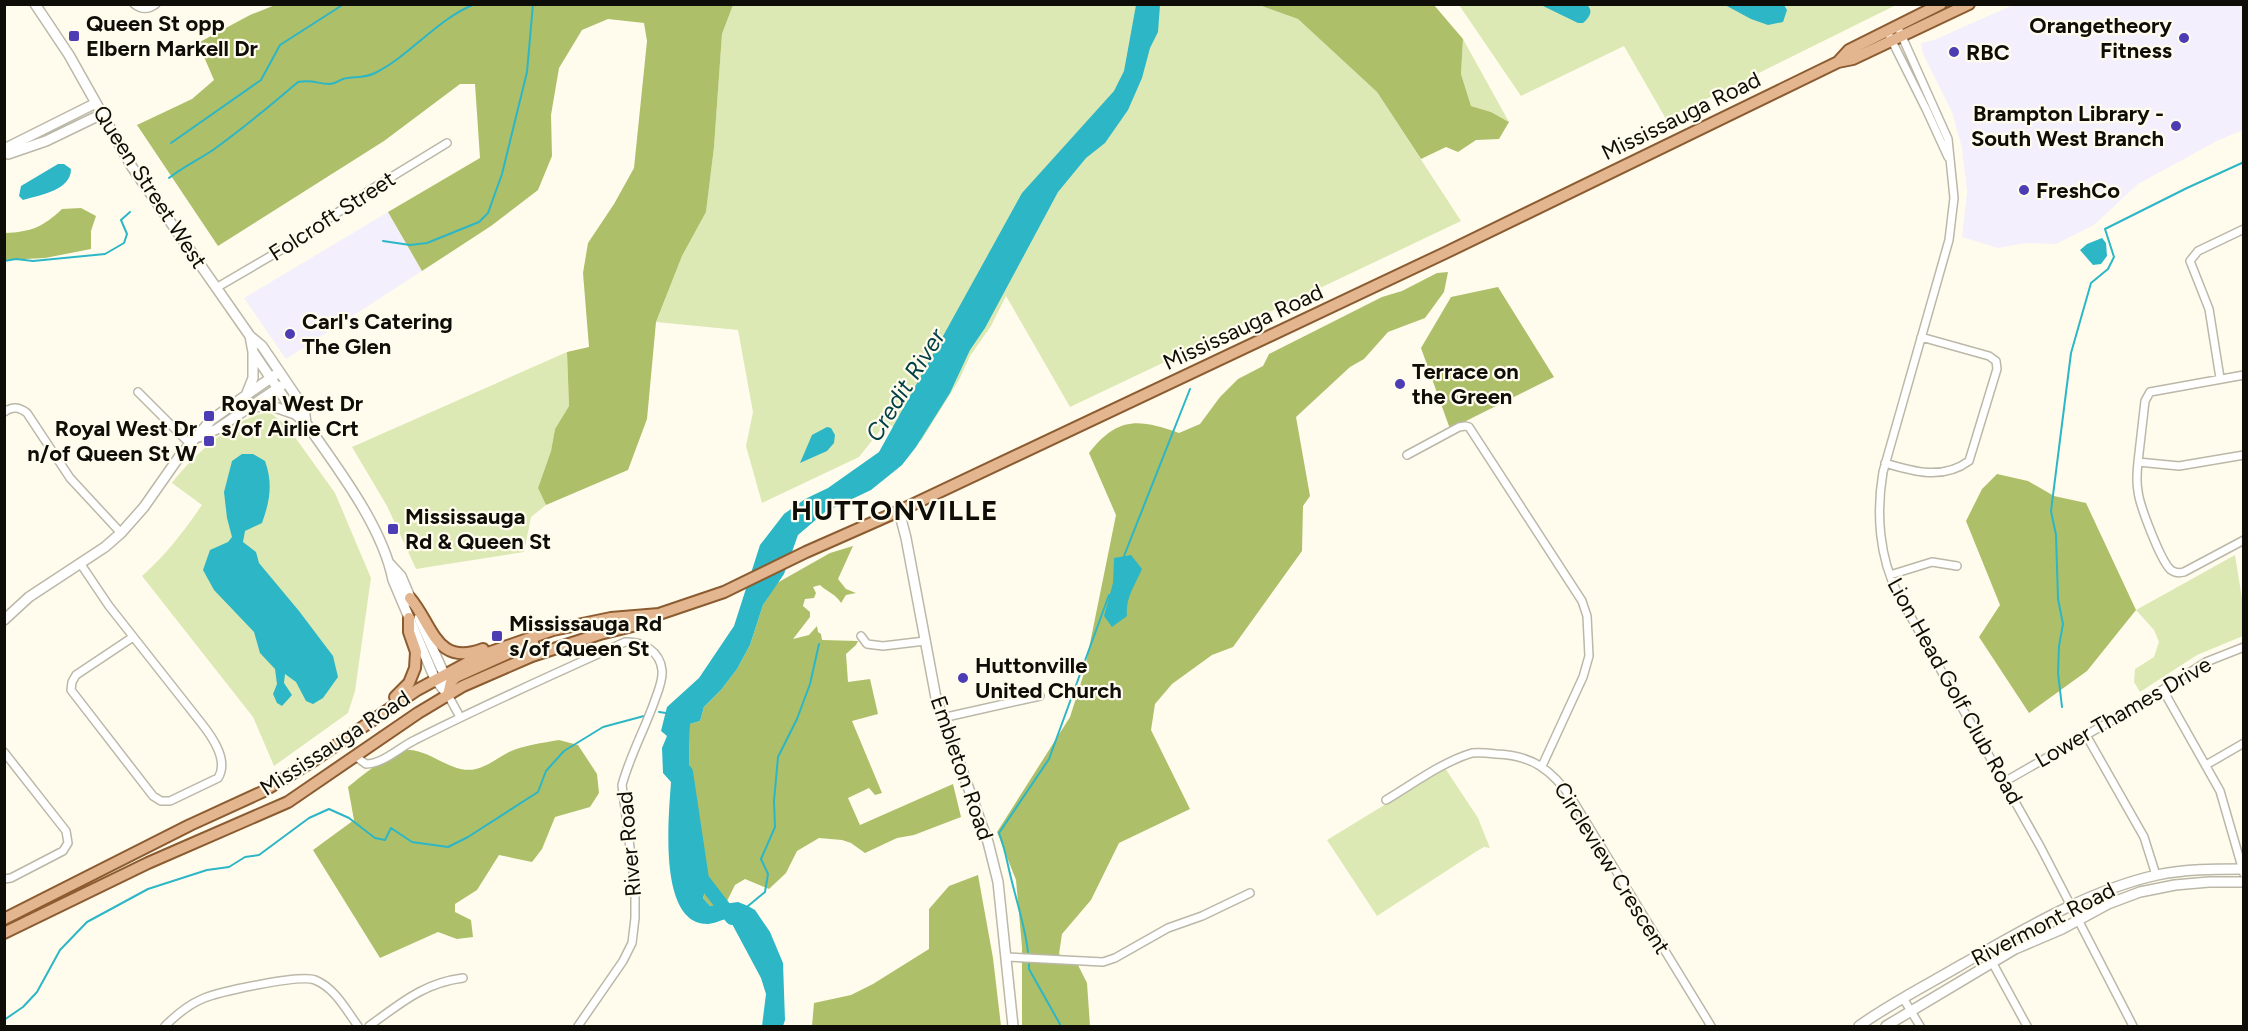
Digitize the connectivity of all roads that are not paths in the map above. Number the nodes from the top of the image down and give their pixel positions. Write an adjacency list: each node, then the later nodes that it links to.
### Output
1 (35, 4): 7 (street, Queen Street West)
2 (135, 4): 3 (street)
3 (156, 4)
4 (1941, 4): 6 (main road, Mississauga Road)
5 (1969, 4): 6 (main road, Mississauga Road)
6 (1894, 33): 11 (street, Lion Head Golf Club Road); 11 (street, Lion Head Golf Club Road); 34 (main road, Mississauga Road)
7 (96, 103): 8 (street, Queen Street West); 10 (street)
8 (102, 114): 10 (street); 13 (street, Queen Street West)
9 (447, 143): 13 (street, Folcroft Street)
10 (4, 151)
11 (1949, 159): 15 (street, Lion Head Golf Club Road)
12 (2244, 229): 20 (street)
13 (216, 288): 14 (street, Queen Street West)
14 (250, 336): 16 (street, Queen Street West); 17 (street, Queen Street West)
15 (1921, 337): 33 (street, Lion Head Golf Club Road); 33 (street)
16 (253, 352): 19 (street, Queen Street West); 24 (street)
17 (280, 372): 19 (street); 21 (street, Queen Street West)
18 (2244, 375): 20 (street)
19 (271, 378): 22 (street, Queen Street West); 24 (street)
20 (2220, 378): 32 (street)
21 (286, 382): 22 (street); 28 (street, Queen Street West)
22 (278, 388): 25 (street); 27 (street, Queen Street West)
23 (138, 392): 29 (street)
24 (246, 395): 29 (street)
25 (248, 408): 27 (street); 29 (street)
26 (4, 412): 35 (street)
27 (295, 414): 28 (street, Queen Street West)
28 (306, 423): 38 (street, Queen Street West)
29 (193, 441): 35 (street)
30 (1407, 455): 64 (street)
31 (2244, 455): 32 (street)
32 (2138, 462): 36 (street)
33 (1885, 463): 40 (street, Lion Head Golf Club Road)
34 (899, 512): 42 (main road, Mississauga Road); 49 (street, Embleton Road)
35 (121, 533): 37 (street)
36 (2244, 540)
37 (80, 563): 44 (street); 48 (street)
38 (389, 563): 41 (street, Queen Street West); 43 (street, Queen Street West)
39 (1957, 566): 40 (street)
40 (1890, 575): 65 (street, Lion Head Golf Club Road)
41 (410, 598): 46 (main road); 51 (street, Queen Street West)
42 (660, 614): 45 (main road, Mississauga Road); 53 (main road, Mississauga Road)
43 (409, 618): 51 (street, Queen Street West); 57 (main road)
44 (4, 620)
45 (552, 630): 46 (main road, Mississauga Road); 53 (main road)
46 (534, 636): 51 (main road, Mississauga Road)
47 (861, 636): 49 (street)
48 (133, 637): 48 (street)
49 (925, 641): 56 (street, Embleton Road)
50 (2244, 647): 52 (street, Lower Thames Drive)
51 (439, 677): 53 (street, Queen Street West); 57 (main road, Mississauga Road)
52 (2163, 690): 58 (street, Lower Thames Drive); 63 (street)
53 (448, 695): 55 (street); 61 (main road, Mississauga Road)
54 (1040, 696): 56 (street)
55 (460, 717): 61 (street, River Road); 84 (street, River Road)
56 (942, 718): 76 (street, Embleton Road)
57 (373, 719): 73 (main road, Mississauga Road)
58 (2086, 735): 65 (street, Lower Thames Drive); 68 (street)
59 (2244, 743): 63 (street)
60 (4, 752): 62 (street)
61 (355, 756): 75 (main road, Mississauga Road)
62 (8, 763): 69 (street)
63 (2206, 765): 67 (street)
64 (1542, 766): 66 (street, Circleview Crescent); 86 (street, Circleview Crescent)
65 (2004, 782): 72 (street, Lion Head Golf Club Road)
66 (1386, 800)
67 (2243, 871): 68 (street, Rivermont Road)
68 (2156, 875): 72 (street, Rivermont Road)
69 (4, 879)
70 (2244, 882): 74 (street, Rivermont Road)
71 (1250, 893): 76 (street)
72 (2072, 907): 74 (street, Lion Head Golf Club Road); 79 (street, Rivermont Road)
73 (4, 919)
74 (2078, 920): 77 (street, Rivermont Road); 91 (street, Lion Head Golf Club Road)
75 (4, 933)
76 (1007, 957): 85 (street, Embleton Road)
77 (1992, 962): 80 (street, Rivermont Road); 90 (street)
78 (463, 978): 83 (street)
79 (1904, 998): 80 (street); 87 (street, Rivermont Road)
80 (1911, 1012): 88 (street, Rivermont Road); 89 (street)
81 (165, 1026): 82 (street)
82 (358, 1026)
83 (369, 1026)
84 (578, 1026)
85 (1013, 1026)
86 (1711, 1026)
87 (1859, 1026)
88 (1886, 1026)
89 (1920, 1026)
90 (2027, 1026)
91 (2133, 1026)

